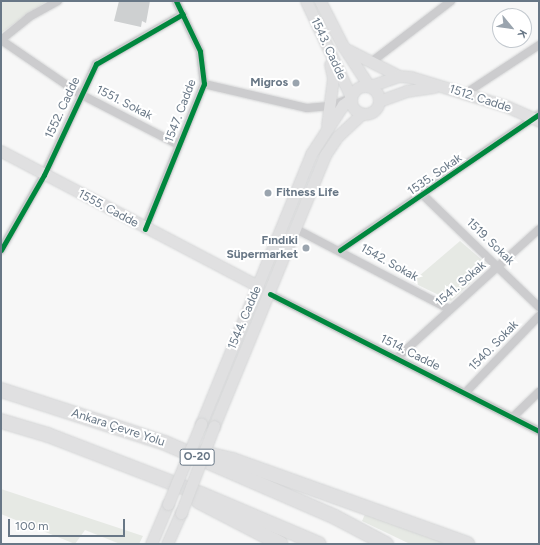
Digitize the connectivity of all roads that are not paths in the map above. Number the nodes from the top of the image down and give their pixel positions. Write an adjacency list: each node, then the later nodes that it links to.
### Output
1 (56, 1): 7 (street)
2 (176, 1): 6 (street, 1547. Cadde)
3 (306, 1): 10 (main road, 1543. Cadde)
4 (320, 1): 9 (main road, 1543. Cadde)
5 (450, 1): 11 (street)
6 (183, 14): 13 (street, 1547. Cadde); 17 (street, 1552. Cadde)
7 (1, 40): 17 (street, 1551. Sokak)
8 (539, 45): 16 (street)
9 (343, 46): 11 (main road, 1512. Cadde); 14 (main road, 1543. Cadde)
10 (328, 52): 18 (main road, 1543. Cadde); 20 (main road)
11 (370, 63): 12 (main road, 1512. Cadde)
12 (399, 76): 14 (main road); 15 (main road, 1512. Cadde)
13 (204, 84): 20 (street); 24 (street, 1547. Cadde)
14 (369, 86): 18 (main road); 19 (main road)
15 (443, 87): 16 (main road, 1512. Cadde); 19 (main road, 1512. Cadde)
16 (466, 93): 22 (main road, 1512. Cadde)
17 (80, 94): 24 (street, 1551. Sokak); 26 (street, 1552. Cadde)
18 (351, 98): 20 (street); 21 (main road); 23 (main road, 1544. Cadde)
19 (379, 101): 21 (main road)
20 (330, 106): 23 (main road)
21 (362, 114): 29 (main road, 1544. Cadde)
22 (537, 118): 27 (street, 1535. Sokak)
23 (326, 128): 34 (main road, 1544. Cadde)
24 (179, 145): 28 (street, 1547. Cadde)
25 (1, 152): 26 (main road, 1555. Cadde)
26 (44, 175): 28 (main road, 1555. Cadde); 31 (street, 1552. Cadde)
27 (424, 195): 32 (street, 1535. Sokak); 33 (street, 1519. Sokak)
28 (145, 229): 34 (main road, 1555. Cadde)
29 (296, 229): 32 (street, 1542. Sokak); 35 (main road, 1544. Cadde)
30 (539, 229): 33 (street, 1541. Sokak)
31 (2, 250)
32 (340, 250): 37 (street, 1542. Sokak)
33 (499, 268): 36 (street, 1519. Sokak); 37 (street, 1541. Sokak)
34 (258, 286): 48 (main road, 1544. Cadde, bridge)
35 (270, 294): 39 (street, 1514. Cadde); 49 (main road, 1544. Cadde, bridge)
36 (539, 307)
37 (449, 309): 39 (street, 1541. Sokak)
38 (539, 316): 41 (street, 1540. Sokak)
39 (398, 357): 41 (street, 1514. Cadde)
40 (1, 390): 46 (highway, Ankara Çevre Yolu / O-20)
41 (466, 392): 43 (street, 1514. Cadde)
42 (539, 392): 43 (street)
43 (513, 417): 45 (street, 1514. Cadde)
44 (1, 421): 47 (highway)
45 (539, 431)
46 (165, 443): 52 (highway, Ankara Çevre Yolu / O-20); 53 (highway)
47 (139, 471): 50 (highway); 51 (highway)
48 (151, 544)
49 (167, 544)
50 (281, 544)
51 (319, 544)
52 (386, 544)
53 (467, 544)

